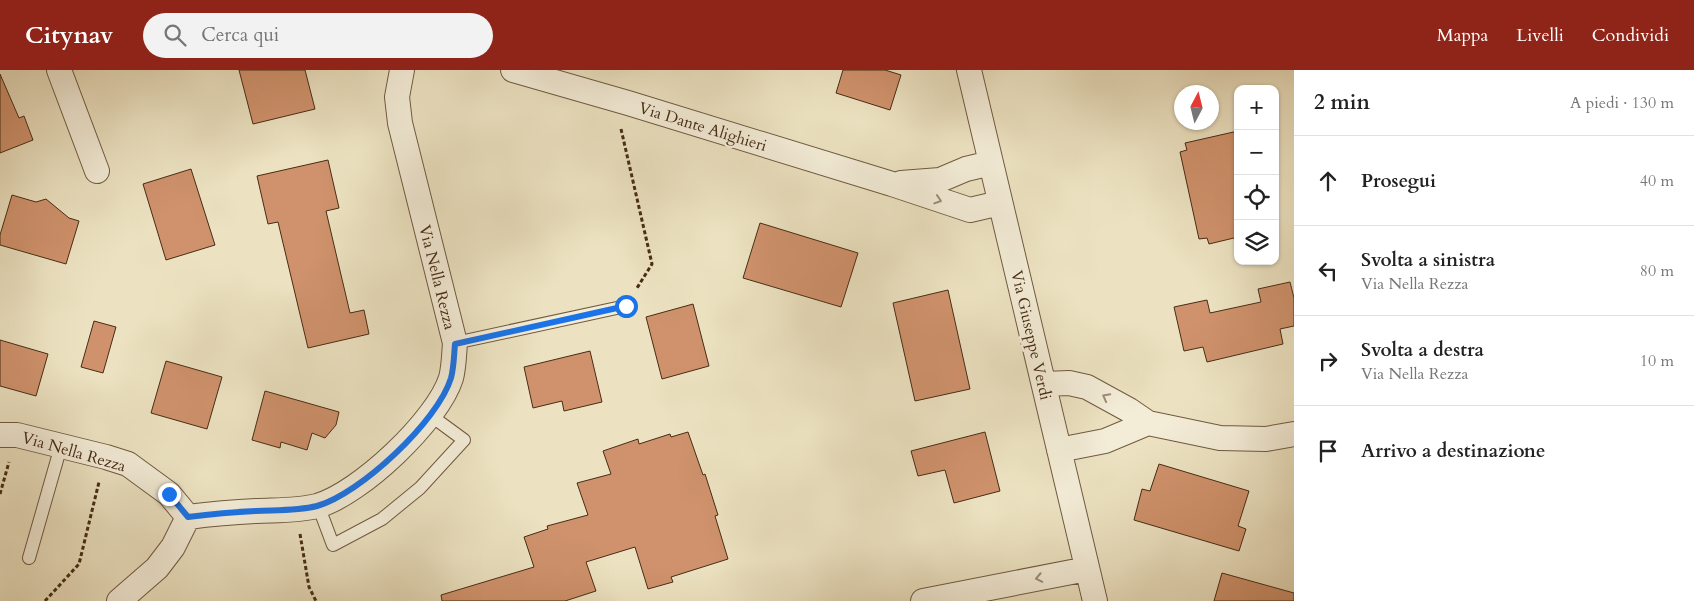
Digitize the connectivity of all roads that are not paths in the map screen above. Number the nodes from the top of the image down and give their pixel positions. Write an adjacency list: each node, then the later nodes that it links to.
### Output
1 (59, 70): 6 (street)
2 (402, 70): 10 (street, Via Nella Rezza)
3 (513, 70): 7 (street, Via Dante Alighieri)
4 (969, 70): 5 (street, Via Giuseppe Verdi)
5 (991, 163): 7 (street, Via Dante Alighieri); 8 (street, Via Giuseppe Verdi)
6 (96, 171)
7 (892, 184): 8 (street, Via Dante Alighieri, one-way to 8)
8 (1000, 203): 11 (street, Via Giuseppe Verdi)
9 (626, 306): 10 (lane)
10 (455, 344): 12 (street, Via Nella Rezza)
11 (1044, 384): 13 (street, one-way to 11); 17 (street, Via Giuseppe Verdi)
12 (430, 415): 18 (street, Via Nella Rezza); 18 (lane)
13 (1148, 423): 14 (street); 17 (street)
14 (1294, 434)
15 (0, 435): 16 (street, Via Nella Rezza)
16 (61, 446): 19 (street, Via Nella Rezza); 20 (lane)
17 (1058, 450): 21 (street, Via Giuseppe Verdi)
18 (318, 505): 19 (street, Via Nella Rezza)
19 (188, 517): 22 (street)
20 (29, 558)
21 (1087, 569): 23 (street, one-way to 23); 24 (street, Via Giuseppe Verdi)
22 (119, 601)
23 (923, 601)
24 (1095, 601)

